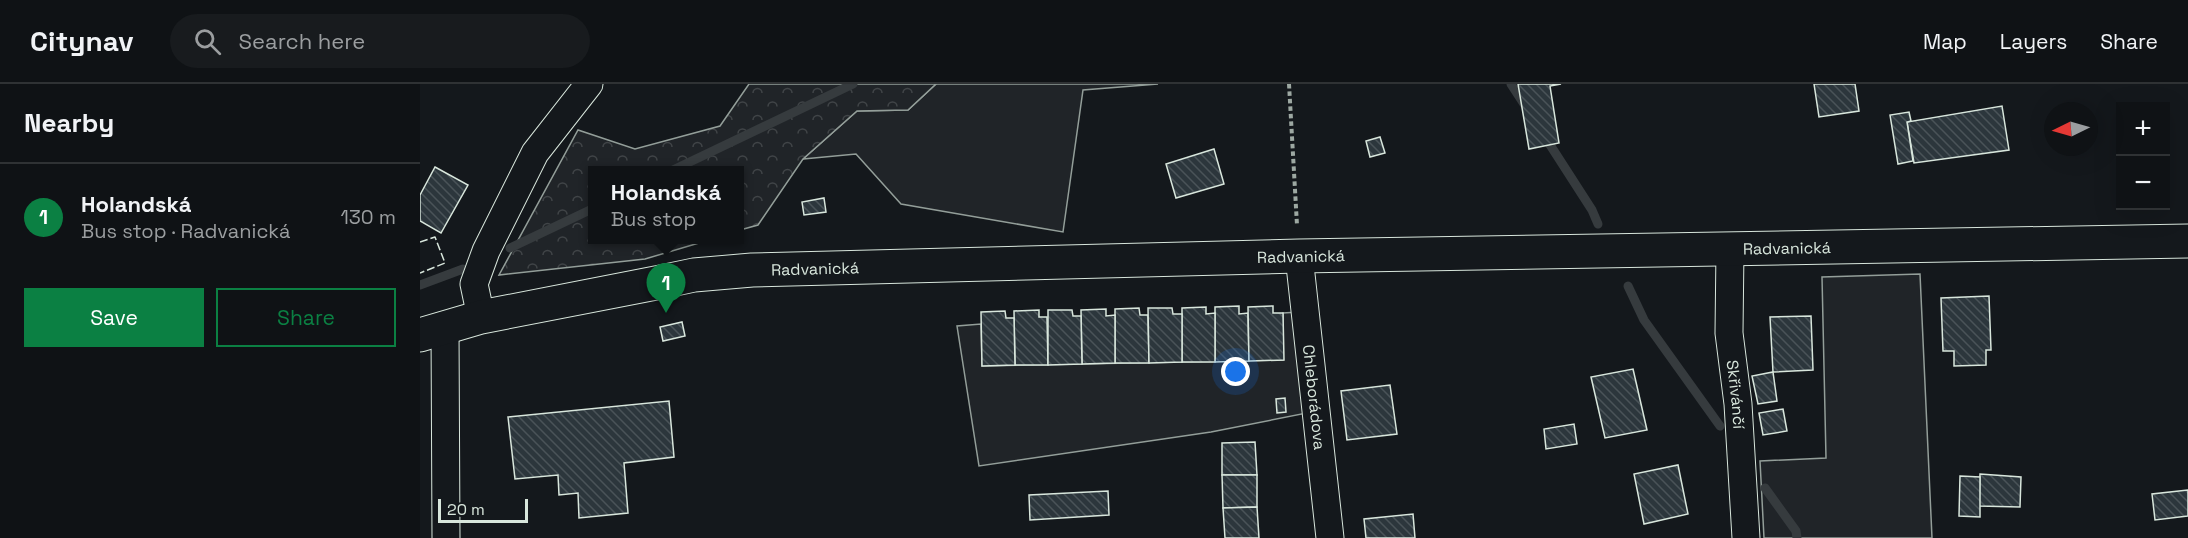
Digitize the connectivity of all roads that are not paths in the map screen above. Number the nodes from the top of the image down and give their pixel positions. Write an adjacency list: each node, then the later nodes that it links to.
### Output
1 (589, 84): 5 (street)
2 (2188, 241): 3 (street, Radvanická)
3 (1730, 249): 4 (street, Radvanická); 9 (street, Skřivánčí)
4 (1299, 256): 5 (street, Radvanická); 8 (street, Chleborádova)
5 (481, 318): 6 (street, Radvanická)
6 (433, 332): 7 (street)
7 (446, 538)
8 (1330, 538)
9 (1746, 538)

